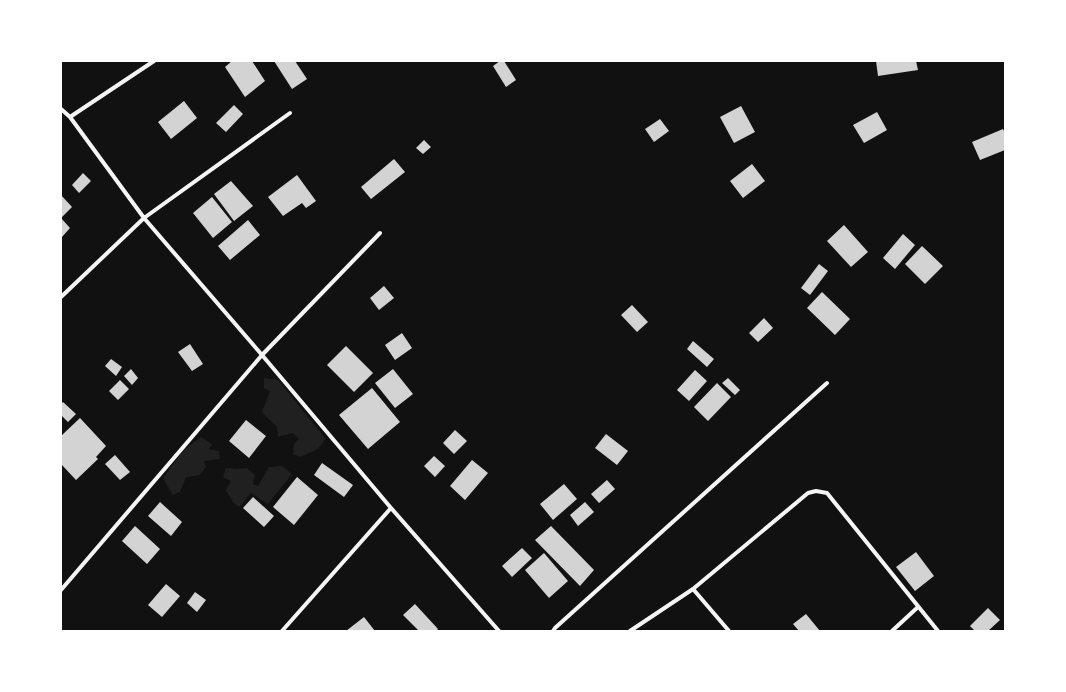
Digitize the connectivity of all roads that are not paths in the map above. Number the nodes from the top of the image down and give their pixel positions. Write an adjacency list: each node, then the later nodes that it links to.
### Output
1 (154, 61): 4 (street)
2 (61, 109): 4 (street)
3 (290, 113): 5 (street)
4 (70, 117): 5 (street)
5 (144, 218): 7 (street); 8 (street)
6 (380, 233): 8 (street)
7 (61, 297)
8 (262, 355): 10 (street); 12 (street)
9 (827, 383): 16 (street)
10 (391, 508): 14 (street); 15 (street)
11 (693, 589): 13 (street); 17 (street); 18 (street)
12 (61, 590)
13 (918, 607): 19 (street); 20 (street)
14 (282, 631)
15 (499, 631)
16 (553, 631)
17 (630, 631)
18 (729, 631)
19 (892, 631)
20 (938, 631)

